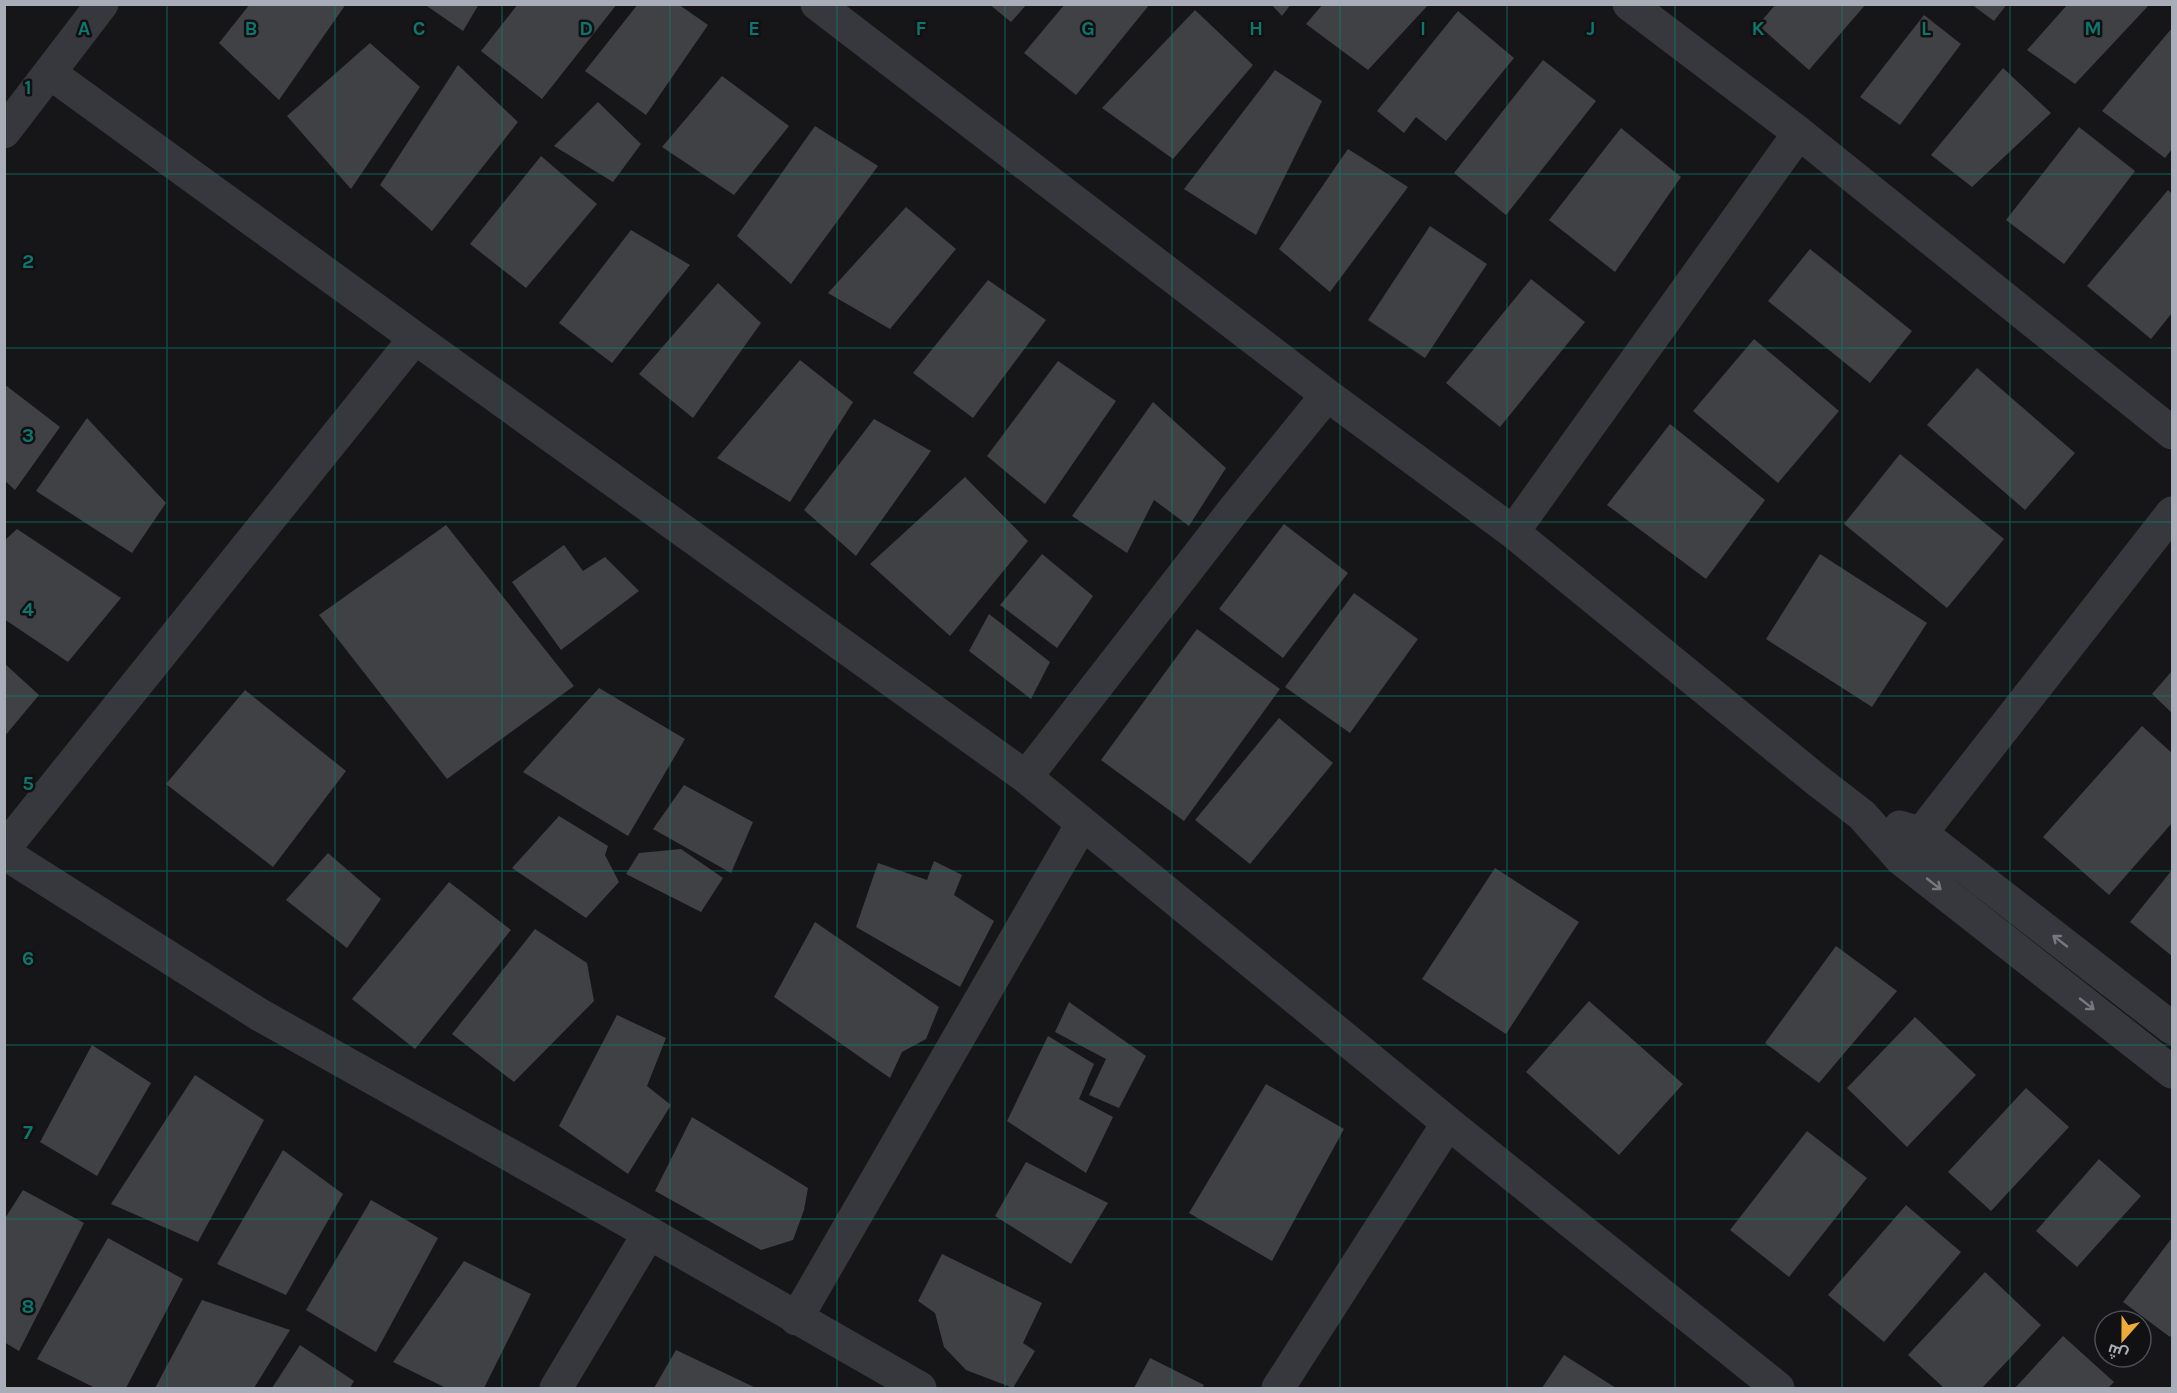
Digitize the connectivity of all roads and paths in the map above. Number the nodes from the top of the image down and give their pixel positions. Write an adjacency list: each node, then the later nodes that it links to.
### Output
1 (102, 4): 4 (street)
2 (817, 4): 8 (street)
3 (1629, 4): 6 (street)
4 (50, 73): 5 (street); 7 (street)
5 (4, 132)
6 (1799, 133): 9 (street); 11 (street)
7 (414, 338): 12 (street); 16 (street)
8 (1327, 395): 11 (street); 12 (street)
9 (2172, 433)
10 (2172, 513): 15 (street)
11 (1513, 531): 13 (street)
12 (1026, 777): 14 (street)
13 (1862, 815): 15 (street); 17 (street)
14 (1082, 824): 20 (street); 22 (street)
15 (1921, 833): 17 (street); 18 (street, one-way to 15)
16 (4, 851): 21 (street)
17 (1901, 860): 19 (street, one-way to 19)
18 (2172, 1028)
19 (2172, 1072)
20 (1448, 1123): 25 (street); 26 (street)
21 (649, 1233): 22 (street); 23 (street)
22 (796, 1319): 24 (street)
23 (556, 1389)
24 (920, 1389)
25 (1278, 1389)
26 (1778, 1389)

